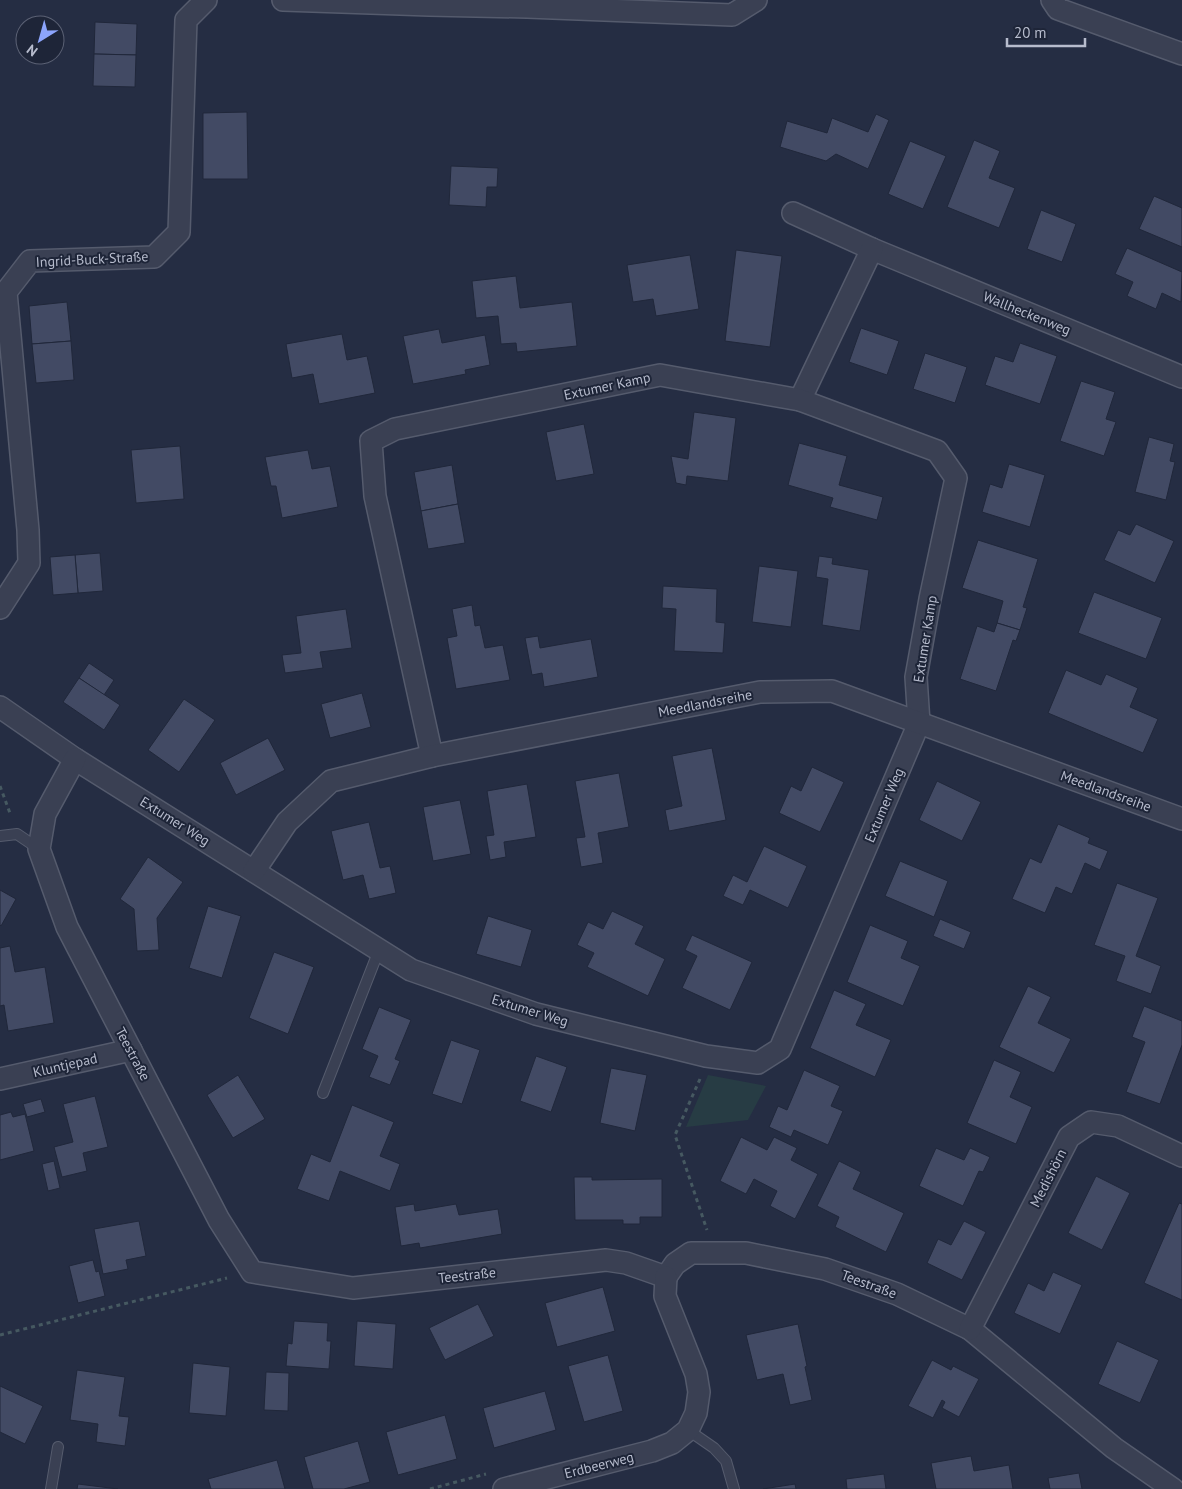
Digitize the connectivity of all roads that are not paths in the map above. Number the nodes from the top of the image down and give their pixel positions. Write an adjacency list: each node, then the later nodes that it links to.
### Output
1 (206, 0): 11 (street, Ingrid-Buck-Straße)
2 (283, 0): 5 (street)
3 (756, 0): 5 (street)
4 (1052, 0): 6 (street)
5 (527, 3)
6 (1182, 54)
7 (794, 214): 8 (street, Wallheckenweg)
8 (872, 249): 9 (street, Wallheckenweg); 10 (street)
9 (1182, 377)
10 (800, 400): 13 (street, Extumer Kamp); 14 (street, Extumer Kamp)
11 (0, 608)
12 (0, 707): 15 (street, Extumer Weg)
13 (919, 723): 14 (street, Meedlandsreihe); 16 (street, Meedlandsreihe); 20 (street, Extumer Weg)
14 (432, 756): 19 (street, Meedlandsreihe)
15 (75, 759): 18 (street, Teestraße); 19 (street, Extumer Weg)
16 (1182, 819)
17 (0, 836): 18 (lane)
18 (39, 849): 21 (street, Teestraße)
19 (254, 871): 20 (street, Extumer Weg)
20 (379, 950): 23 (lane)
21 (131, 1050): 22 (street, Kluntjepad); 25 (street, Teestraße)
22 (0, 1079)
23 (323, 1093)
24 (1182, 1156): 26 (street, Medishörn)
25 (666, 1277): 26 (street, Teestraße); 27 (street)
26 (970, 1329): 33 (street, Teestraße)
27 (688, 1430): 29 (street, Erdbeerweg); 32 (lane)
28 (58, 1447): 30 (lane)
29 (542, 1484): 31 (street, Erdbeerweg)
30 (52, 1489)
31 (504, 1489)
32 (734, 1489)
33 (1173, 1489)

